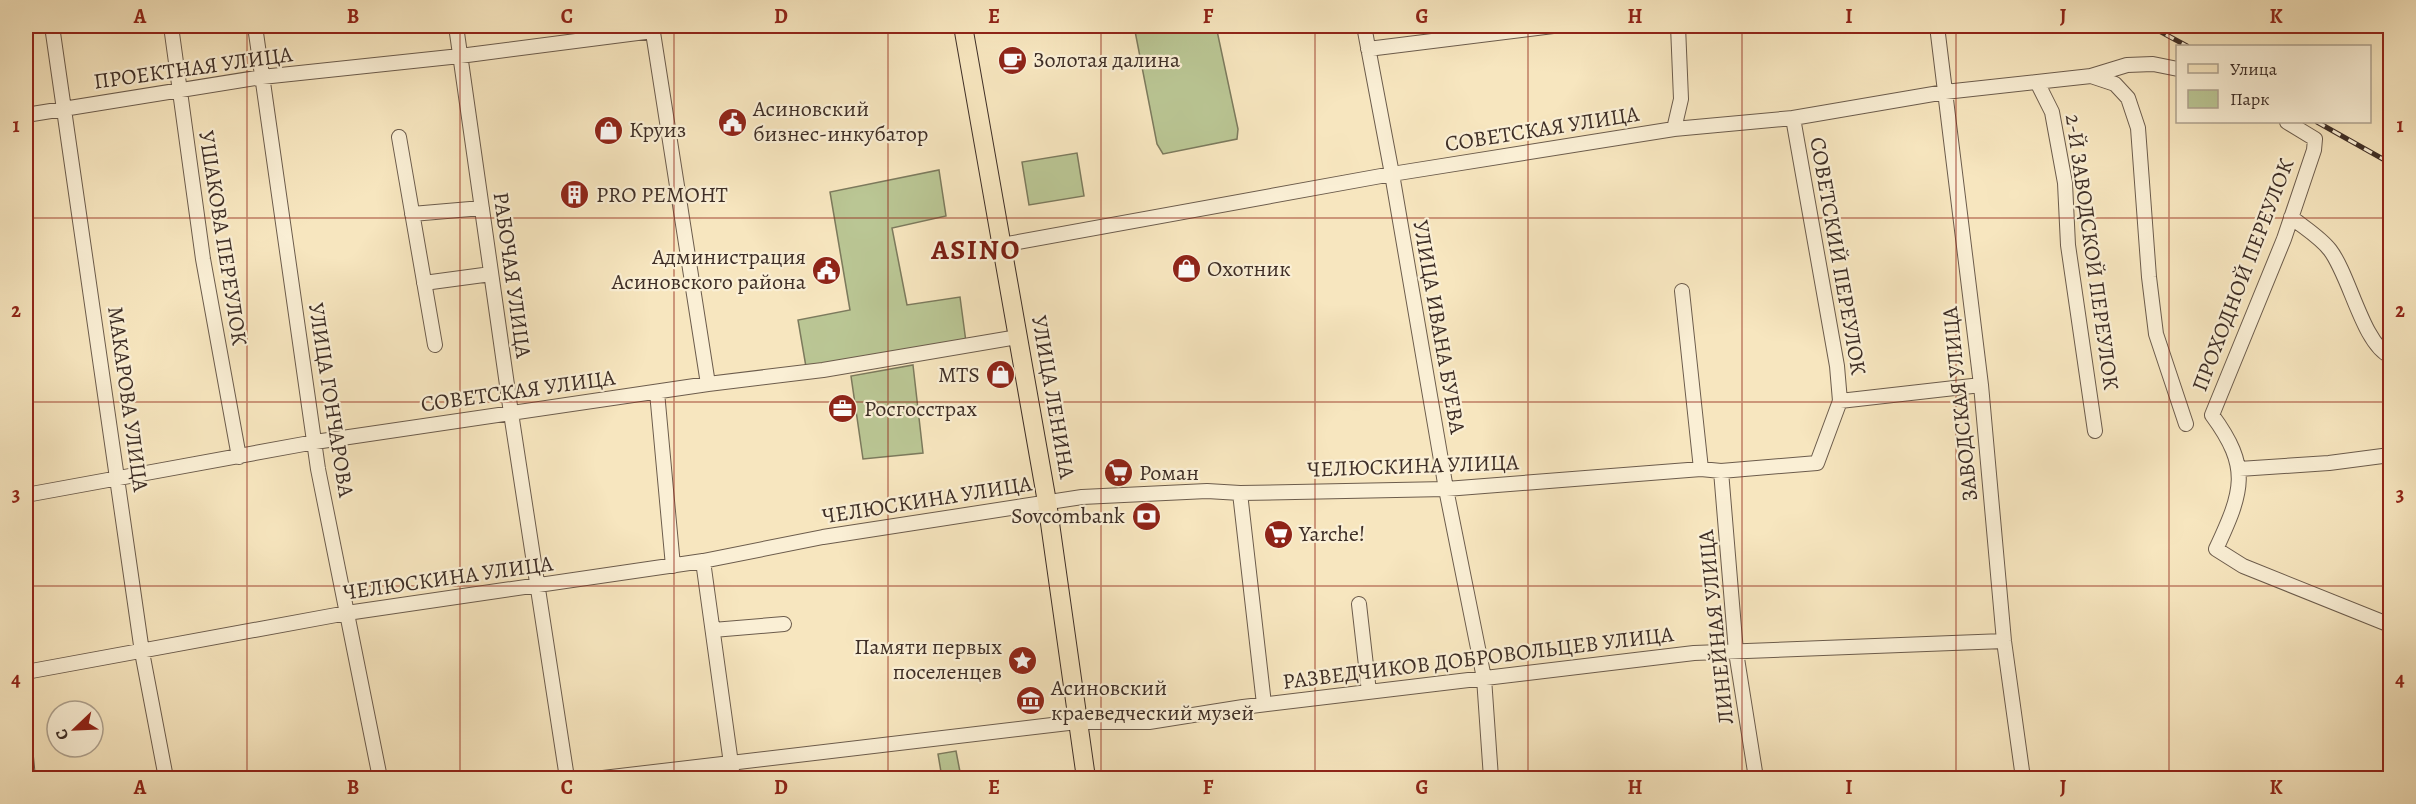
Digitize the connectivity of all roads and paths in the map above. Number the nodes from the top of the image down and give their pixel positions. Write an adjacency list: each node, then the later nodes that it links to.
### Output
1 (52, 26): 19 (street, МАКАРОВА УЛИЦА)
2 (171, 26): 17 (street, УШАКОВА ПЕРЕУЛОК)
3 (255, 26): 15 (street, УЛИЦА ГОНЧАРОВА)
4 (456, 26): 12 (street, РАБОЧАЯ УЛИЦА)
5 (963, 26): 29 (main road, УЛИЦА ЛЕНИНА)
6 (1364, 26): 11 (street, УЛИЦА ИВАНА БУЕВА)
7 (1554, 26): 11 (street)
8 (1678, 26): 23 (street)
9 (1937, 26): 18 (street, ЗАВОДСКАЯ УЛИЦА)
10 (653, 28): 12 (street, ПРОЕКТНАЯ УЛИЦА); 36 (street)
11 (1368, 49): 25 (street, УЛИЦА ИВАНА БУЕВА)
12 (460, 56): 15 (street, ПРОЕКТНАЯ УЛИЦА); 26 (street, РАБОЧАЯ УЛИЦА)
13 (2176, 69): 14 (street, СОВЕТСКАЯ УЛИЦА)
14 (2091, 76): 16 (street, СОВЕТСКАЯ УЛИЦА); 41 (street)
15 (262, 77): 17 (street, ПРОЕКТНАЯ УЛИЦА); 43 (street, УЛИЦА ГОНЧАРОВА)
16 (2037, 82): 18 (street, СОВЕТСКАЯ УЛИЦА); 42 (street, 2-Й ЗАВОДСКОЙ ПЕРЕУЛОК)
17 (180, 91): 19 (street, ПРОЕКТНАЯ УЛИЦА); 45 (street, УШАКОВА ПЕРЕУЛОК)
18 (1945, 92): 21 (street, СОВЕТСКАЯ УЛИЦА); 37 (street, ЗАВОДСКАЯ УЛИЦА)
19 (65, 109): 20 (street, ПРОЕКТНАЯ УЛИЦА); 49 (street, МАКАРОВА УЛИЦА)
20 (26, 115)
21 (1793, 118): 23 (street, СОВЕТСКАЯ УЛИЦА); 39 (street, СОВЕТСКИЙ ПЕРЕУЛОК)
22 (2289, 123): 28 (street, ПРОХОДНОЙ ПЕРЕУЛОК)
23 (1674, 129): 25 (street, СОВЕТСКАЯ УЛИЦА)
24 (399, 137): 27 (street)
25 (1392, 174): 29 (street, СОВЕТСКАЯ УЛИЦА); 50 (street, УЛИЦА ИВАНА БУЕВА)
26 (482, 208): 27 (street); 30 (street, РАБОЧАЯ УЛИЦА)
27 (412, 214): 31 (street)
28 (2291, 217): 35 (street); 47 (street, ПРОХОДНОЙ ПЕРЕУЛОК)
29 (1002, 245): 33 (main road, УЛИЦА ЛЕНИНА)
30 (491, 274): 31 (street); 40 (street, РАБОЧАЯ УЛИЦА)
31 (424, 283): 34 (street)
32 (1682, 291): 46 (street)
33 (1018, 337): 36 (street, СОВЕТСКАЯ УЛИЦА); 53 (main road, УЛИЦА ЛЕНИНА)
34 (435, 345)
35 (2391, 356)
36 (708, 384): 38 (street, СОВЕТСКАЯ УЛИЦА)
37 (1981, 386): 39 (street); 62 (street, ЗАВОДСКАЯ УЛИЦА)
38 (657, 392): 40 (street, СОВЕТСКАЯ УЛИЦА); 55 (street)
39 (1840, 400): 48 (street, ЧЕЛЮСКИНА УЛИЦА)
40 (511, 413): 43 (street, СОВЕТСКАЯ УЛИЦА); 56 (street, РАБОЧАЯ УЛИЦА)
41 (2186, 424)
42 (2095, 431)
43 (315, 442): 45 (street, СОВЕТСКАЯ УЛИЦА); 58 (street, УЛИЦА ГОНЧАРОВА)
44 (2391, 455): 47 (street)
45 (239, 457): 49 (street, СОВЕТСКАЯ УЛИЦА)
46 (1701, 469): 48 (street, ЧЕЛЮСКИНА УЛИЦА); 50 (street, ЧЕЛЮСКИНА УЛИЦА)
47 (2239, 469): 60 (street, ПРОХОДНОЙ ПЕРЕУЛОК)
48 (1722, 471): 64 (street, ЛИНЕЙНАЯ УЛИЦА)
49 (118, 480): 52 (street, СОВЕТСКАЯ УЛИЦА); 63 (street, МАКАРОВА УЛИЦА)
50 (1446, 489): 51 (street, ЧЕЛЮСКИНА УЛИЦА); 66 (street, УЛИЦА ИВАНА БУЕВА)
51 (1240, 493): 53 (street, ЧЕЛЮСКИНА УЛИЦА); 68 (street)
52 (26, 495)
53 (1047, 502): 54 (street, ЧЕЛЮСКИНА УЛИЦА); 69 (main road, УЛИЦА ЛЕНИНА)
54 (703, 561): 55 (street, ЧЕЛЮСКИНА УЛИЦА); 61 (street)
55 (673, 566): 56 (street, ЧЕЛЮСКИНА УЛИЦА)
56 (537, 586): 58 (street, ЧЕЛЮСКИНА УЛИЦА); 75 (street, РАБОЧАЯ УЛИЦА)
57 (1359, 604): 67 (street)
58 (347, 613): 63 (street, ЧЕЛЮСКИНА УЛИЦА); 74 (street, УЛИЦА ГОНЧАРОВА)
59 (784, 624): 61 (street)
60 (2391, 625)
61 (713, 630): 71 (street)
62 (2004, 641): 64 (street, РАЗВЕДЧИКОВ ДОБРОВОЛЬЦЕВ УЛИЦА); 81 (street, ЗАВОДСКАЯ УЛИЦА)
63 (142, 652): 65 (street, ЧЕЛЮСКИНА УЛИЦА); 73 (street, МАКАРОВА УЛИЦА)
64 (1736, 652): 66 (street, РАЗВЕДЧИКОВ ДОБРОВОЛЬЦЕВ УЛИЦА); 80 (street, ЛИНЕЙНАЯ УЛИЦА)
65 (26, 672)
66 (1484, 678): 67 (street, РАЗВЕДЧИКОВ ДОБРОВОЛЬЦЕВ УЛИЦА); 79 (street, УЛИЦА ИВАНА БУЕВА)
67 (1369, 692): 68 (street, РАЗВЕДЧИКОВ ДОБРОВОЛЬЦЕВ УЛИЦА)
68 (1264, 704): 69 (street, РАЗВЕДЧИКОВ ДОБРОВОЛЬЦЕВ УЛИЦА)
69 (1077, 722): 71 (street, РАЗВЕДЧИКОВ ДОБРОВОЛЬЦЕВ УЛИЦА); 78 (main road, УЛИЦА ЛЕНИНА)
70 (26, 757): 72 (street)
71 (732, 764): 76 (street, РАЗВЕДЧИКОВ ДОБРОВОЛЬЦЕВ УЛИЦА); 77 (street)
72 (28, 778)
73 (166, 778)
74 (380, 778)
75 (567, 778)
76 (603, 778)
77 (733, 778)
78 (1086, 778)
79 (1491, 778)
80 (1756, 778)
81 (2023, 778)

